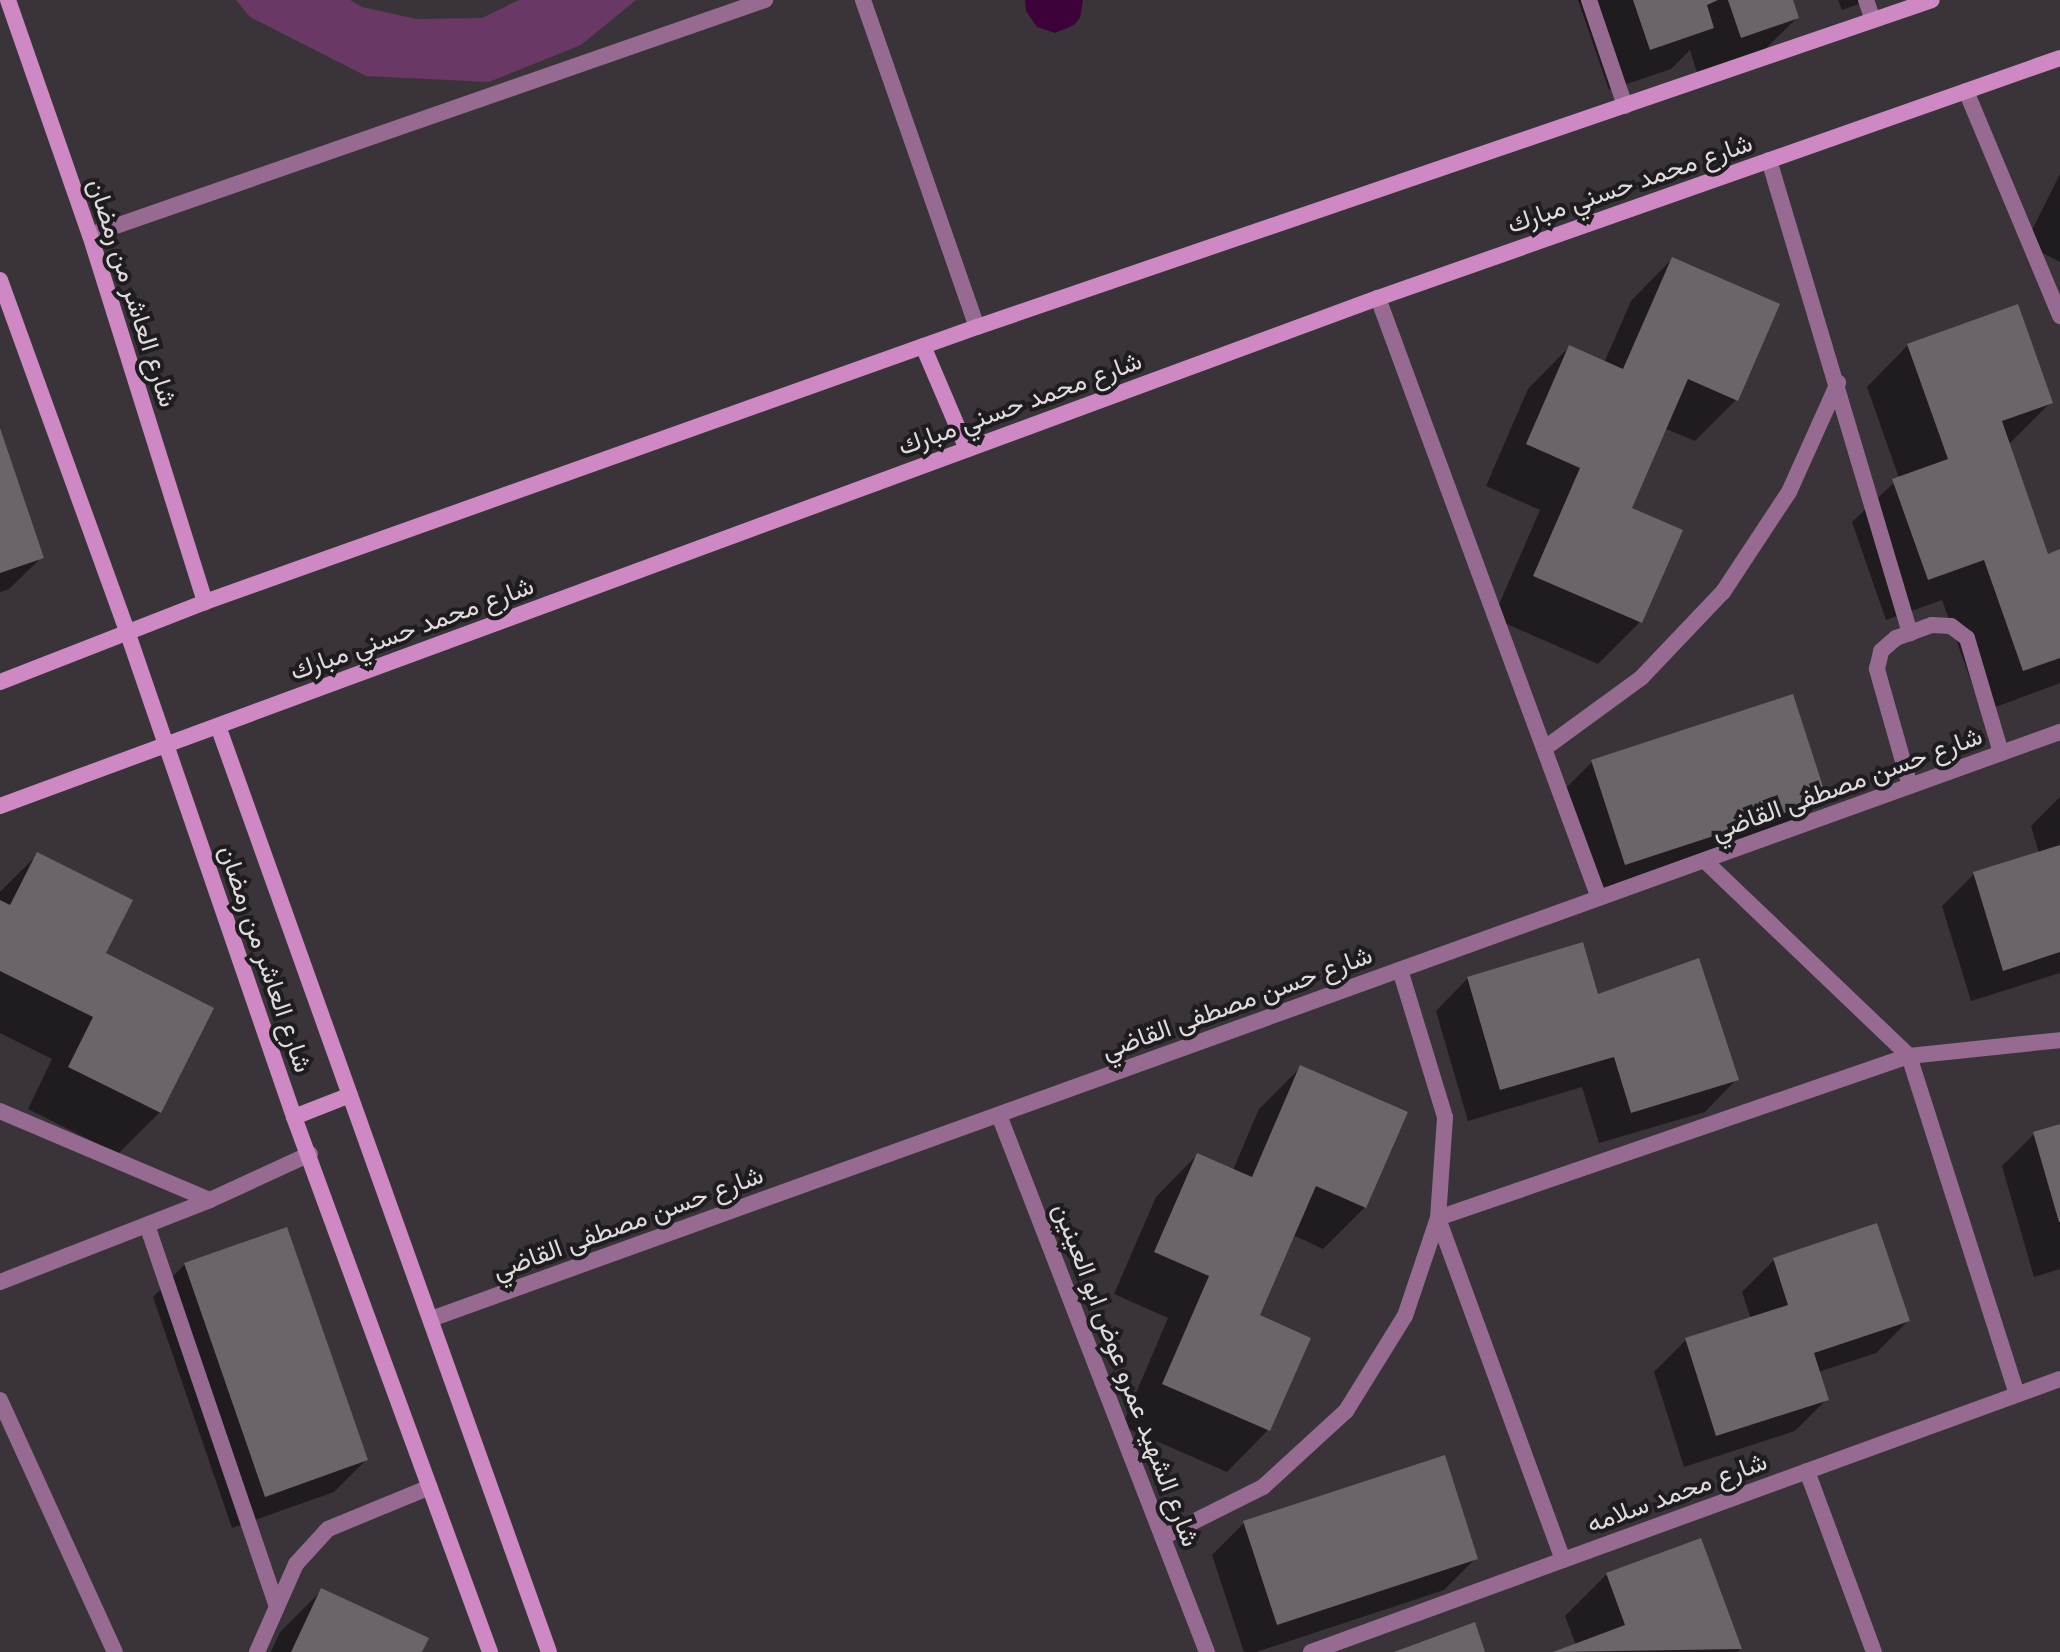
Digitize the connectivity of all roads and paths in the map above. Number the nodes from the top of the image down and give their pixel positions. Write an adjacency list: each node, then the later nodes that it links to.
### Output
1 (8, 0): 12 (street, شارع العاشر من رمضان)
2 (765, 0): 12 (street)
3 (863, 0): 17 (street)
4 (1589, 0): 10 (street)
5 (1866, 0): 7 (street)
6 (1932, 0): 7 (street)
7 (1873, 20): 10 (street)
8 (2060, 58): 9 (street, شارع محمد حسني مبارك)
9 (1966, 91): 11 (street, شارع محمد حسني مبارك); 16 (street)
10 (1625, 106): 17 (street)
11 (1769, 160): 14 (street, شارع محمد حسني مبارك); 19 (street)
12 (90, 235): 21 (street, شارع العاشر من رمضان)
13 (0, 280): 15 (street, شارع العاشر من رمضان)
14 (1378, 298): 20 (street, شارع محمد حسني مبارك); 28 (street)
15 (5, 309): 23 (street, شارع العاشر من رمضان)
16 (2060, 316)
17 (977, 327): 18 (street)
18 (923, 346): 20 (street); 21 (street)
19 (1838, 383): 22 (street); 28 (street)
20 (967, 449): 25 (street, شارع محمد حسني مبارك)
21 (205, 602): 23 (street)
22 (1910, 633): 29 (street); 30 (street)
23 (128, 634): 24 (street); 27 (street, شارع العاشر من رمضان)
24 (0, 682)
25 (218, 726): 27 (street, شارع محمد حسني مبارك); 37 (street, شارع العاشر من رمضان)
26 (2060, 732): 29 (street, شارع حسن مصطفى القاضي)
27 (165, 747): 31 (street, شارع محمد حسني مبارك); 40 (street, شارع العاشر من رمضان)
28 (1545, 748): 33 (street)
29 (2001, 753): 30 (street, شارع حسن مصطفى القاضي)
30 (1910, 786): 32 (street, شارع حسن مصطفى القاضي)
31 (0, 806)
32 (1705, 861): 33 (street, شارع حسن مصطفى القاضي); 36 (street)
33 (1599, 898): 34 (street, شارع حسن مصطفى القاضي)
34 (1400, 970): 39 (street, شارع حسن مصطفى القاضي); 43 (street)
35 (2060, 1040): 36 (street)
36 (1909, 1056): 43 (street); 48 (street)
37 (350, 1095): 40 (street); 46 (street, شارع العاشر من رمضان)
38 (0, 1111): 42 (street)
39 (999, 1115): 46 (street, شارع حسن مصطفى القاضي); 52 (street, شارع الشهيد عمرو عوض ابو العينين)
40 (294, 1117): 41 (street, شارع العاشر من رمضان)
41 (310, 1154): 42 (street); 51 (street, شارع العاشر من رمضان)
42 (210, 1200): 44 (street)
43 (1438, 1218): 52 (street); 53 (street)
44 (147, 1225): 45 (street); 54 (street)
45 (0, 1282)
46 (431, 1319): 59 (street, شارع العاشر من رمضان)
47 (2060, 1379): 48 (street, شارع محمد سلامه)
48 (2017, 1394): 50 (street, شارع محمد سلامه)
49 (2, 1410): 56 (street)
50 (1807, 1471): 53 (street, شارع محمد سلامه); 55 (street)
51 (430, 1487): 54 (street); 58 (street, شارع العاشر من رمضان)
52 (1163, 1537): 60 (street, شارع الشهيد عمرو عوض ابو العينين)
53 (1563, 1560): 61 (street, شارع محمد سلامه)
54 (277, 1606): 57 (street)
55 (1872, 1651)
56 (115, 1652)
57 (257, 1652)
58 (490, 1652)
59 (549, 1652)
60 (1207, 1652)
61 (1311, 1652)

